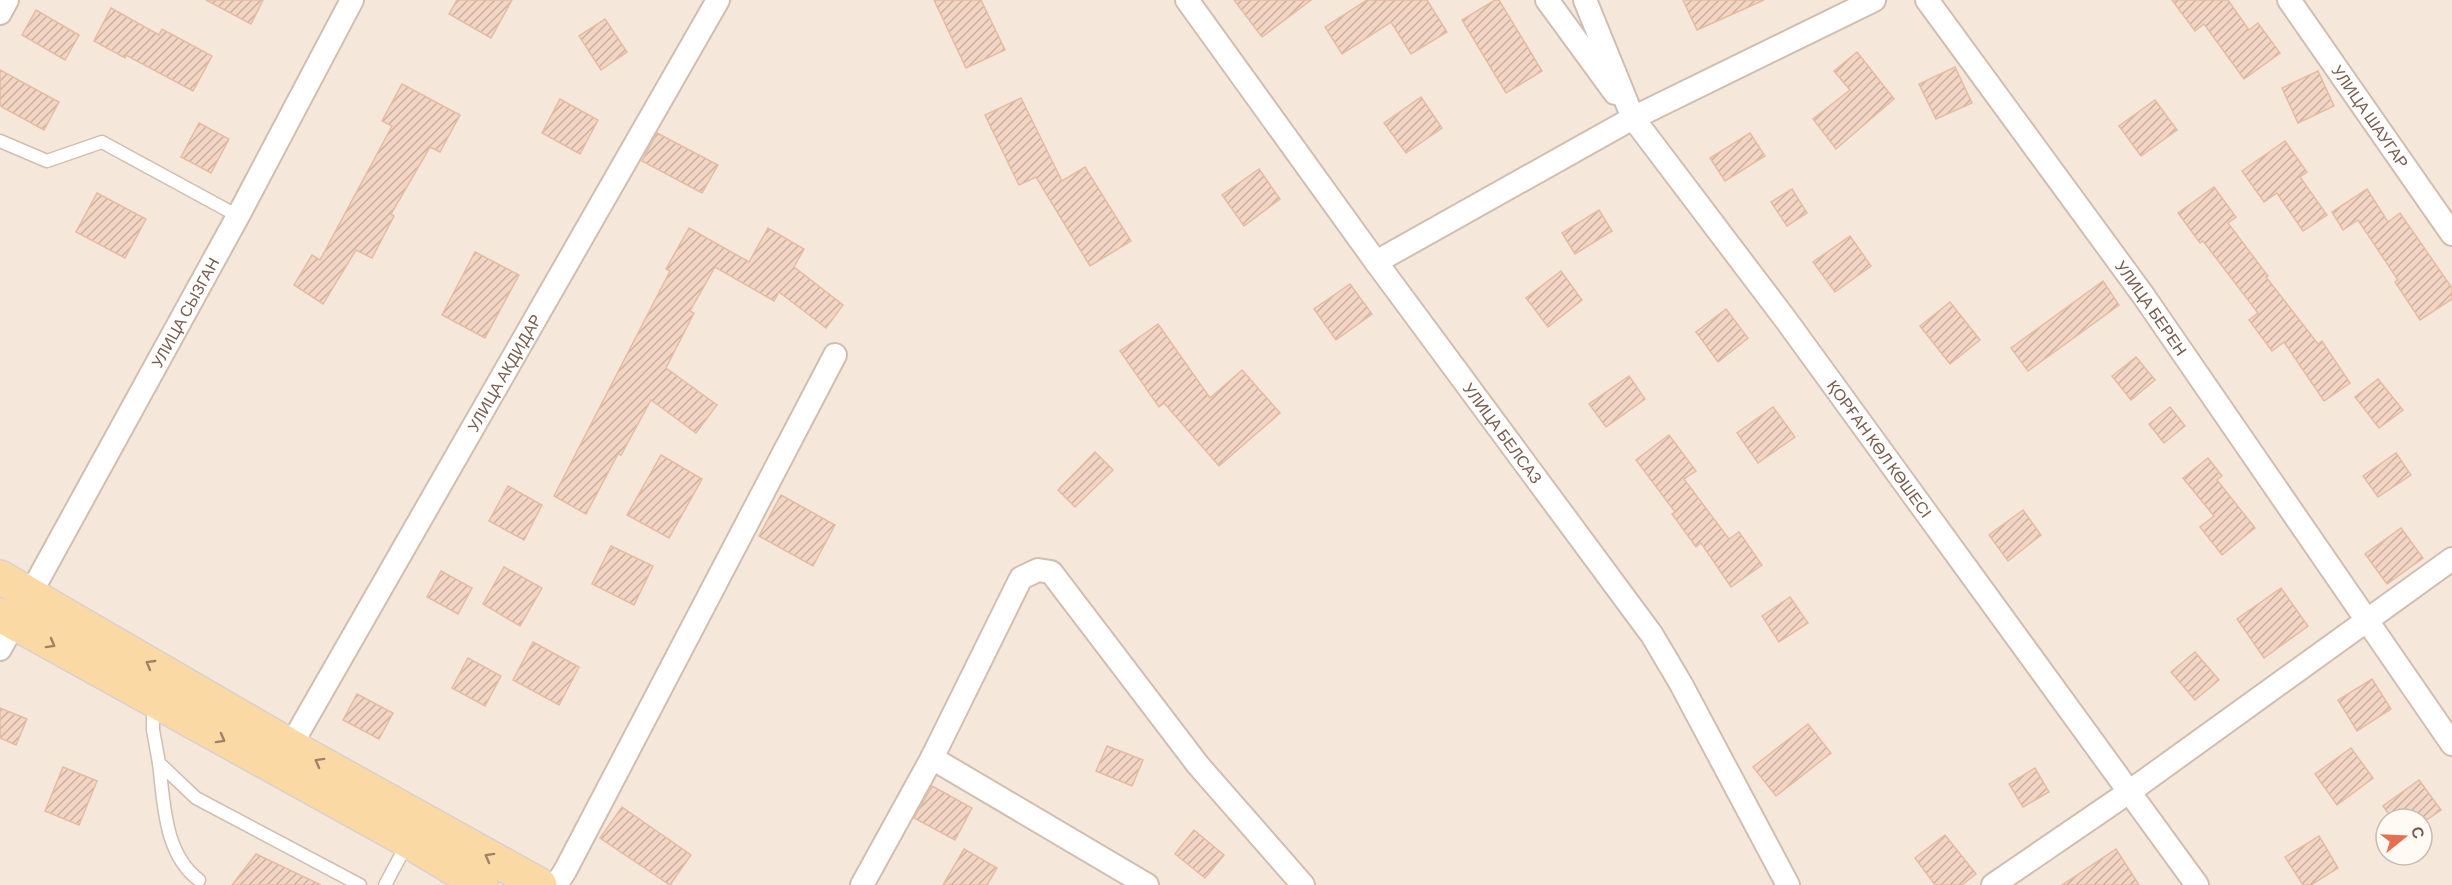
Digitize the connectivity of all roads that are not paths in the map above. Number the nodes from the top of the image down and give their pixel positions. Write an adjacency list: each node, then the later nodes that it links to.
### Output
1 (7, 0): 10 (street)
2 (352, 0): 13 (street, УЛИЦА СЫЗГАН)
3 (718, 0): 24 (street, УЛИЦА АКДИДАР)
4 (1187, 0): 15 (street, УЛИЦА БЕЛСАЗ)
5 (1547, 0): 11 (street)
6 (1585, 0): 11 (street, ҚОРҒАН КӨЛ КӨШЕСІ)
7 (1874, 0): 11 (street)
8 (1927, 0): 20 (street, УЛИЦА БЕРЕН)
9 (2289, 0): 14 (street, УЛИЦА ШАУГАР)
10 (0, 13)
11 (1633, 118): 15 (street); 27 (street, ҚОРҒАН КӨЛ КӨШЕСІ)
12 (0, 141): 13 (lane)
13 (238, 216): 19 (street, УЛИЦА СЫЗГАН)
14 (2452, 234)
15 (1376, 262): 38 (street, УЛИЦА БЕЛСАЗ)
16 (835, 355): 34 (street)
17 (2452, 559): 20 (street)
18 (0, 577): 19 (main road)
19 (30, 595): 21 (street, УЛИЦА СЫЗГАН); 24 (main road, one-way to 19)
20 (2366, 621): 23 (street, УЛИЦА БЕРЕН); 27 (street)
21 (5, 630): 22 (main road, one-way to 22)
22 (153, 702): 26 (lane); 28 (main road, one-way to 28)
23 (2452, 744)
24 (291, 745): 33 (main road, one-way to 24)
25 (932, 758): 35 (street); 36 (street); 37 (street)
26 (159, 763): 29 (lane); 30 (lane)
27 (2129, 792): 39 (street); 40 (street, ҚОРҒАН КӨЛ КӨШЕСІ)
28 (408, 840): 31 (lane); 32 (main road)
29 (199, 880)
30 (360, 885)
31 (385, 885)
32 (481, 885)
33 (540, 885)
34 (556, 885)
35 (862, 885)
36 (1147, 885)
37 (1303, 885)
38 (1788, 885)
39 (1993, 885)
40 (2197, 885)

